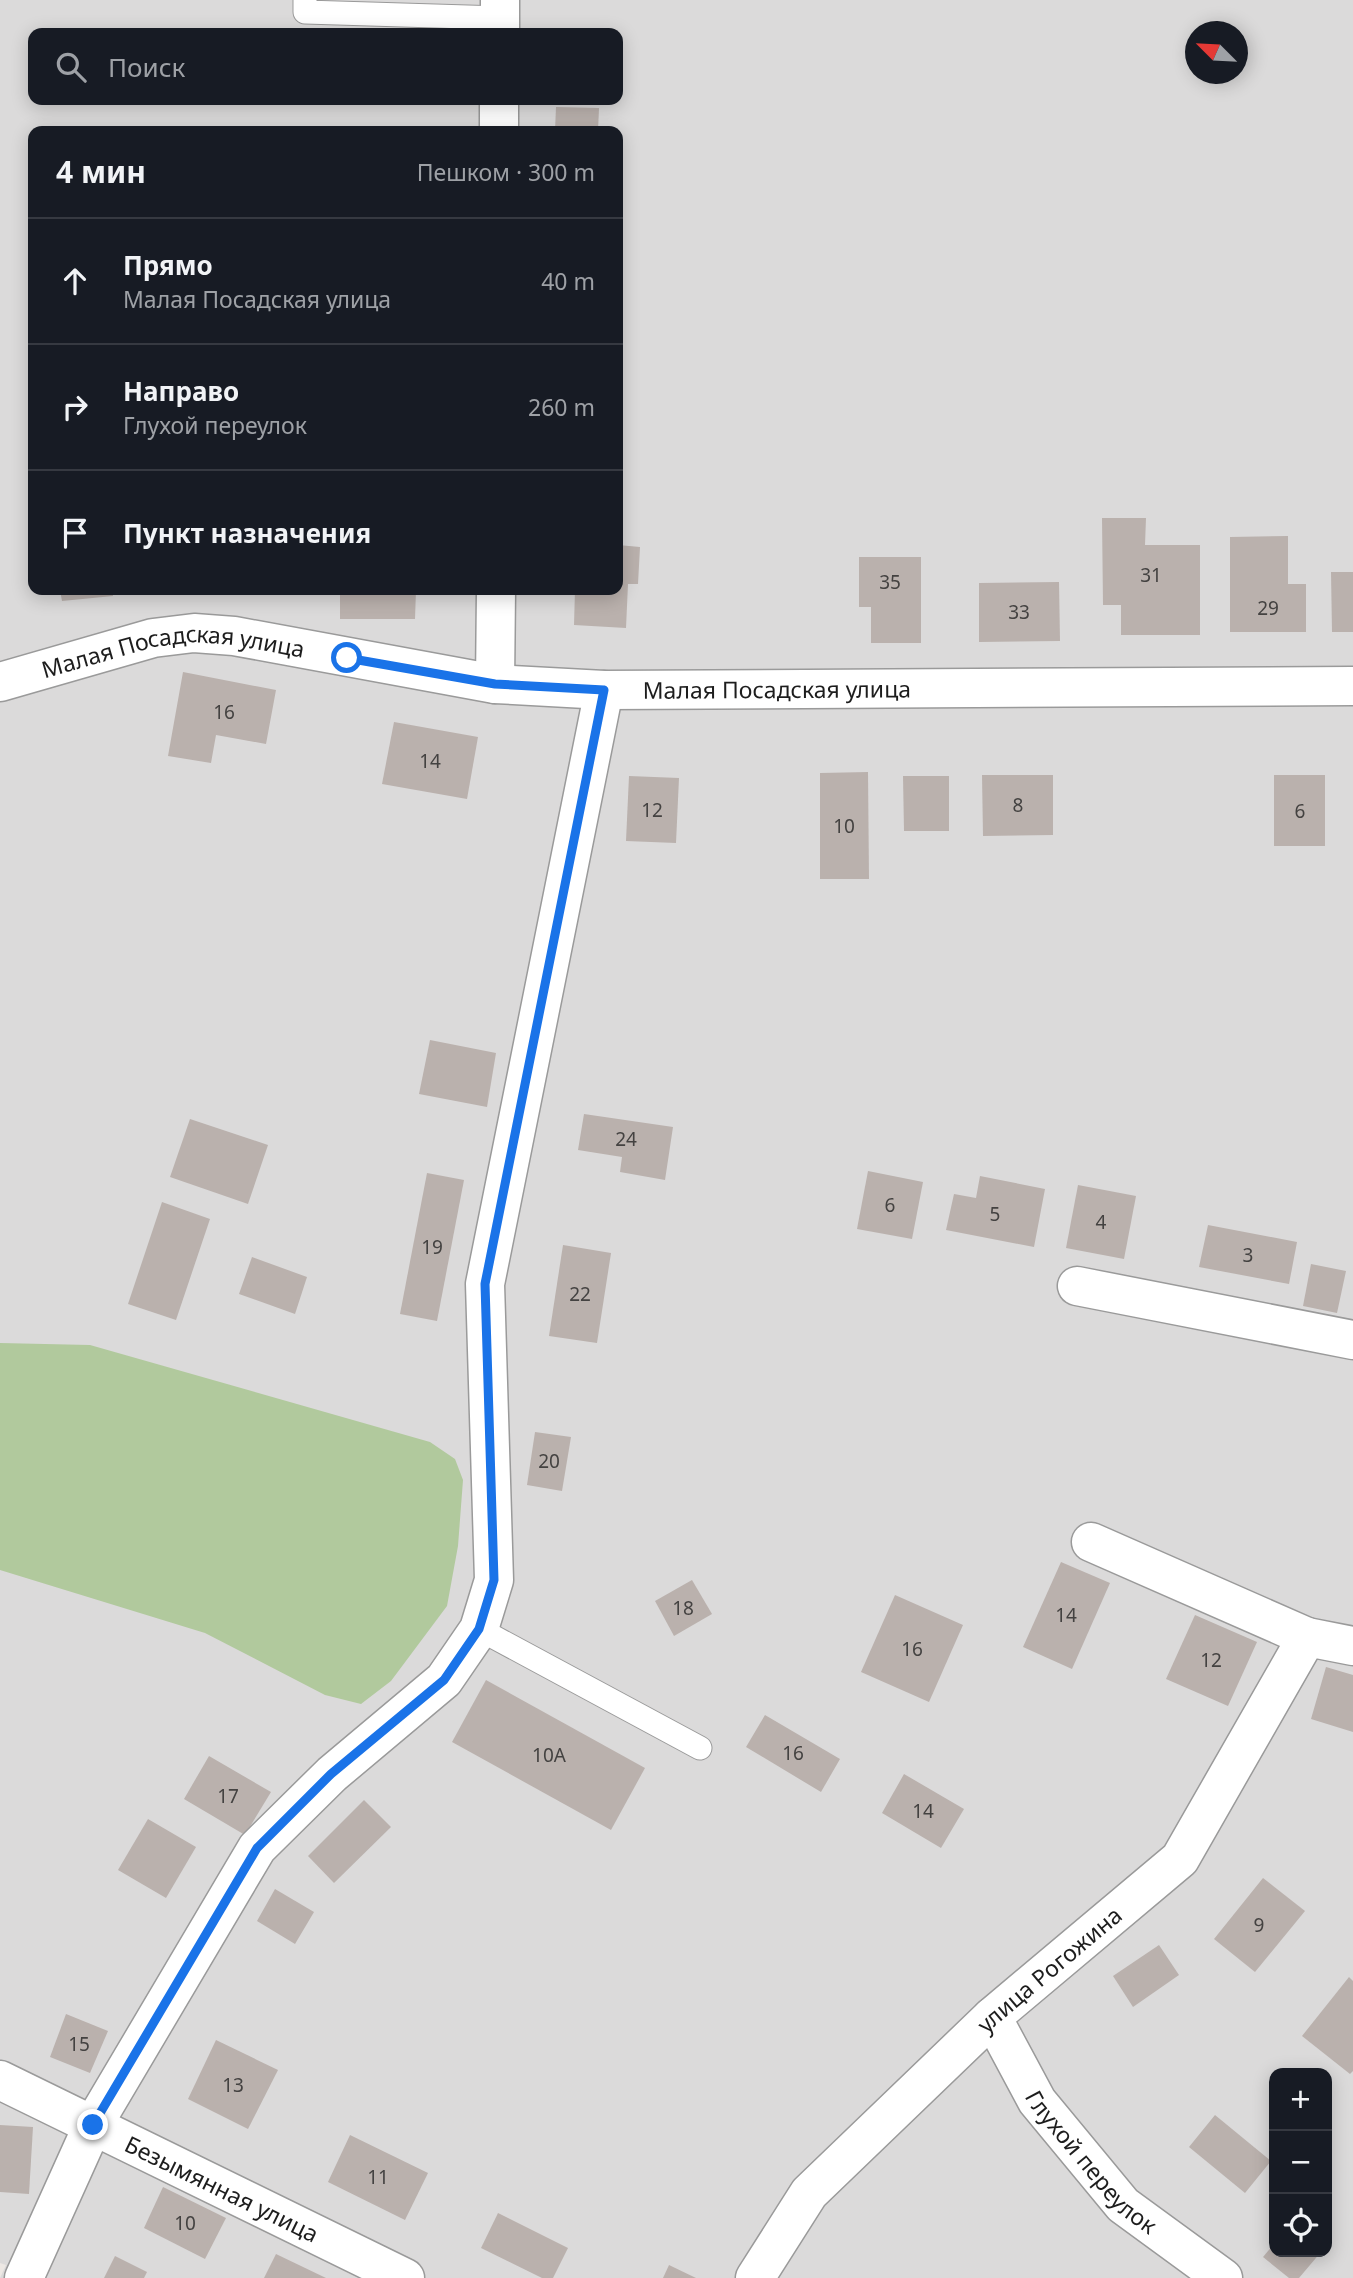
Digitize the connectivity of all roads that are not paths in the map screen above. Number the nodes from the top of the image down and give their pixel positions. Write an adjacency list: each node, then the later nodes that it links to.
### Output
1 (305, 0): 2 (lane)
2 (500, 17)
3 (499, 105): 4 (street)
4 (499, 126)
5 (496, 595): 7 (street)
6 (0, 682): 7 (street, Малая Посадская улица)
7 (495, 684): 9 (street, Малая Посадская улица)
8 (1353, 686): 9 (street, Малая Посадская улица)
9 (604, 690): 13 (street)
10 (1077, 1286): 11 (street)
11 (1353, 1340)
12 (1091, 1542): 14 (street)
13 (479, 1629): 16 (lane); 19 (street)
14 (1307, 1637): 15 (street); 17 (street, улица Рогожина)
15 (1353, 1646)
16 (699, 1748)
17 (992, 2017): 22 (street, улица Рогожина); 23 (street, Глухой переулок)
18 (0, 2080): 19 (street, Безымянная улица)
19 (93, 2125): 20 (street); 21 (street, Безымянная улица)
20 (24, 2278)
21 (405, 2278)
22 (755, 2278)
23 (1223, 2278)

